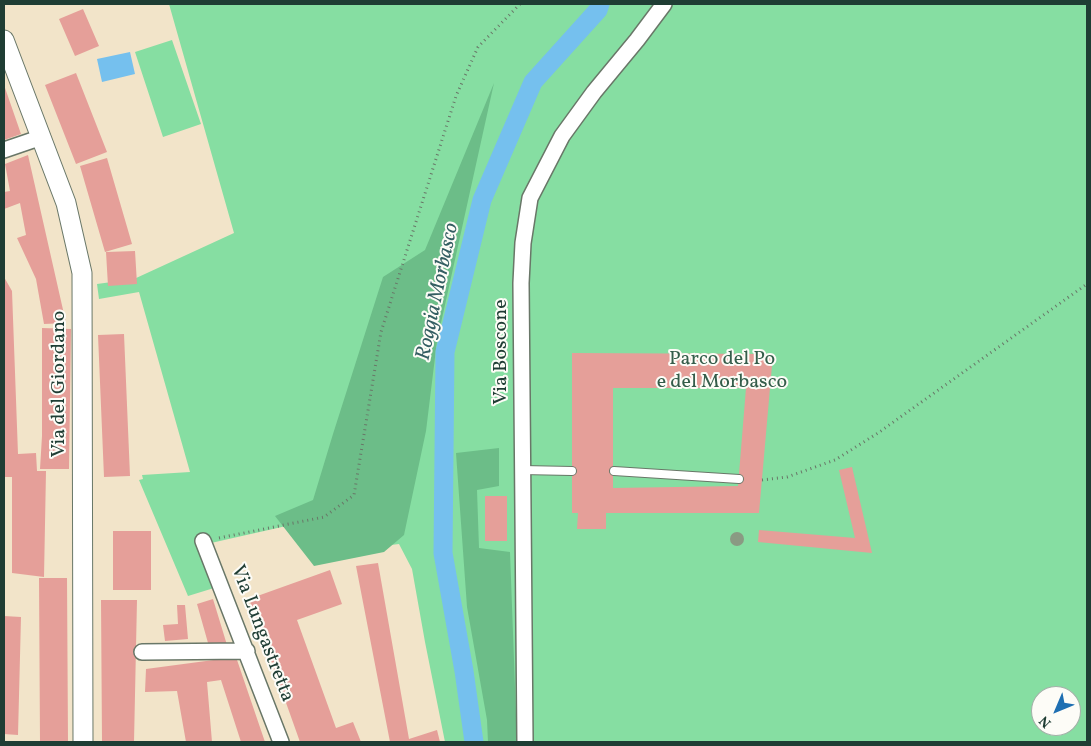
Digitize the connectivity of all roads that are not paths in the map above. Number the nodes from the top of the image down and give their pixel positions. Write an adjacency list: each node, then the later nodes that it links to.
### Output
1 (664, 4): 5 (street, Via Boscone)
2 (4, 40): 3 (street, Via del Giordano)
3 (42, 138): 4 (street); 12 (street, Via del Giordano)
4 (4, 150)
5 (522, 470): 6 (lane); 14 (street, Via Boscone)
6 (572, 471)
7 (614, 471): 8 (lane)
8 (739, 479)
9 (203, 541): 10 (street, Via Lungastretta)
10 (246, 651): 11 (street); 13 (street, Via Lungastretta)
11 (142, 652)
12 (82, 742)
13 (280, 742)
14 (525, 742)

